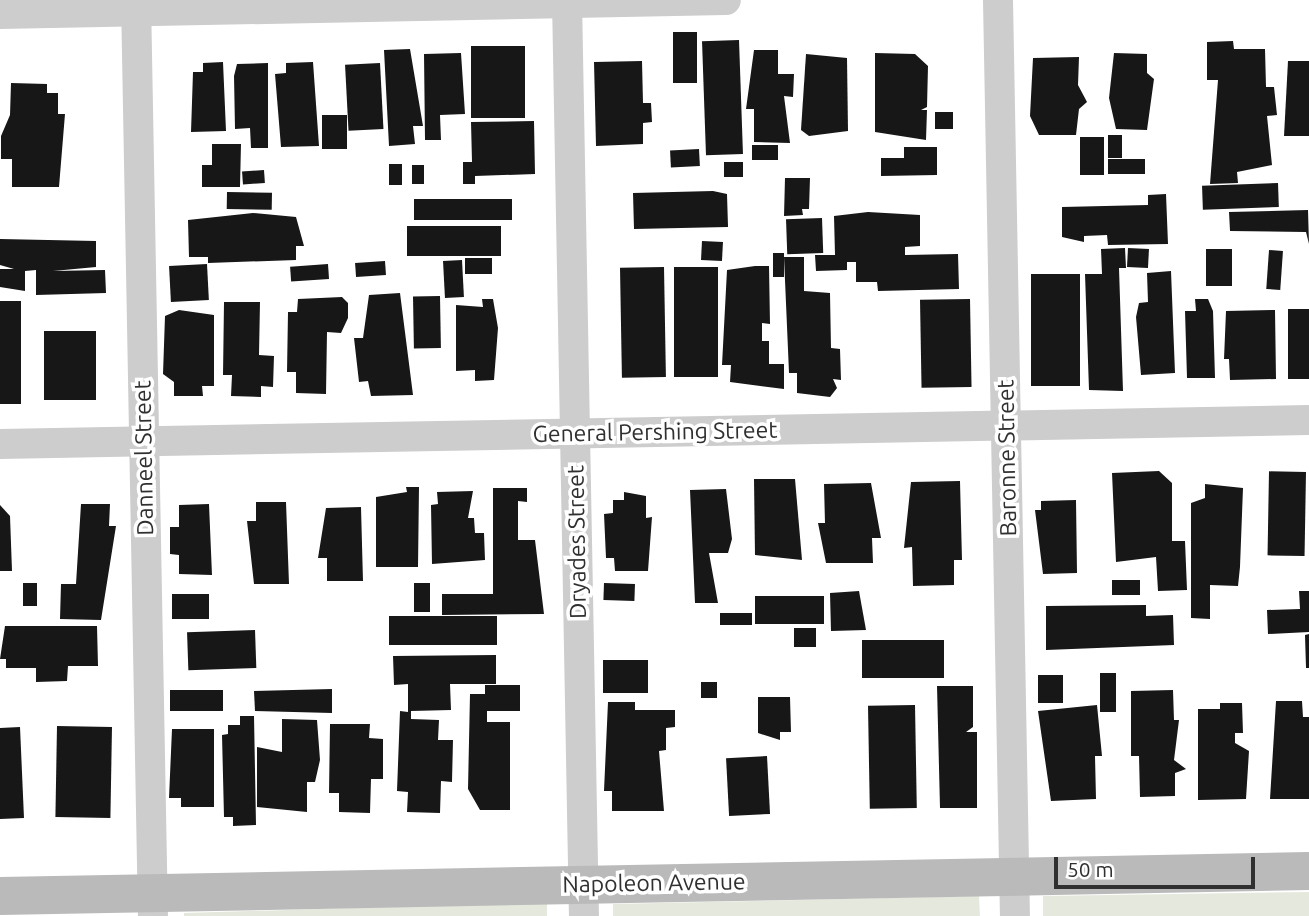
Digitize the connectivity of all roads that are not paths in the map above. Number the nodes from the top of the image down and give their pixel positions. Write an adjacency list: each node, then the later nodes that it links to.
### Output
1 (726, 0): 3 (street)
2 (998, 0): 7 (street, Baronne Street)
3 (567, 1): 4 (street); 8 (street, Dryades Street)
4 (136, 6): 5 (street); 9 (street, Danneel Street)
5 (0, 14)
6 (1309, 420): 7 (street, General Pershing Street)
7 (1006, 426): 8 (street, General Pershing Street); 12 (street, Baronne Street)
8 (575, 434): 9 (street, General Pershing Street); 14 (street, Dryades Street)
9 (144, 442): 10 (street, General Pershing Street); 15 (street, Danneel Street)
10 (0, 444)
11 (1309, 870): 12 (main road, Napoleon Avenue)
12 (1014, 876): 14 (main road, Napoleon Avenue); 16 (street, Baronne Street)
13 (0, 896): 15 (main road, Napoleon Avenue)
14 (584, 900): 15 (main road, Napoleon Avenue)
15 (152, 904)
16 (1015, 916)

